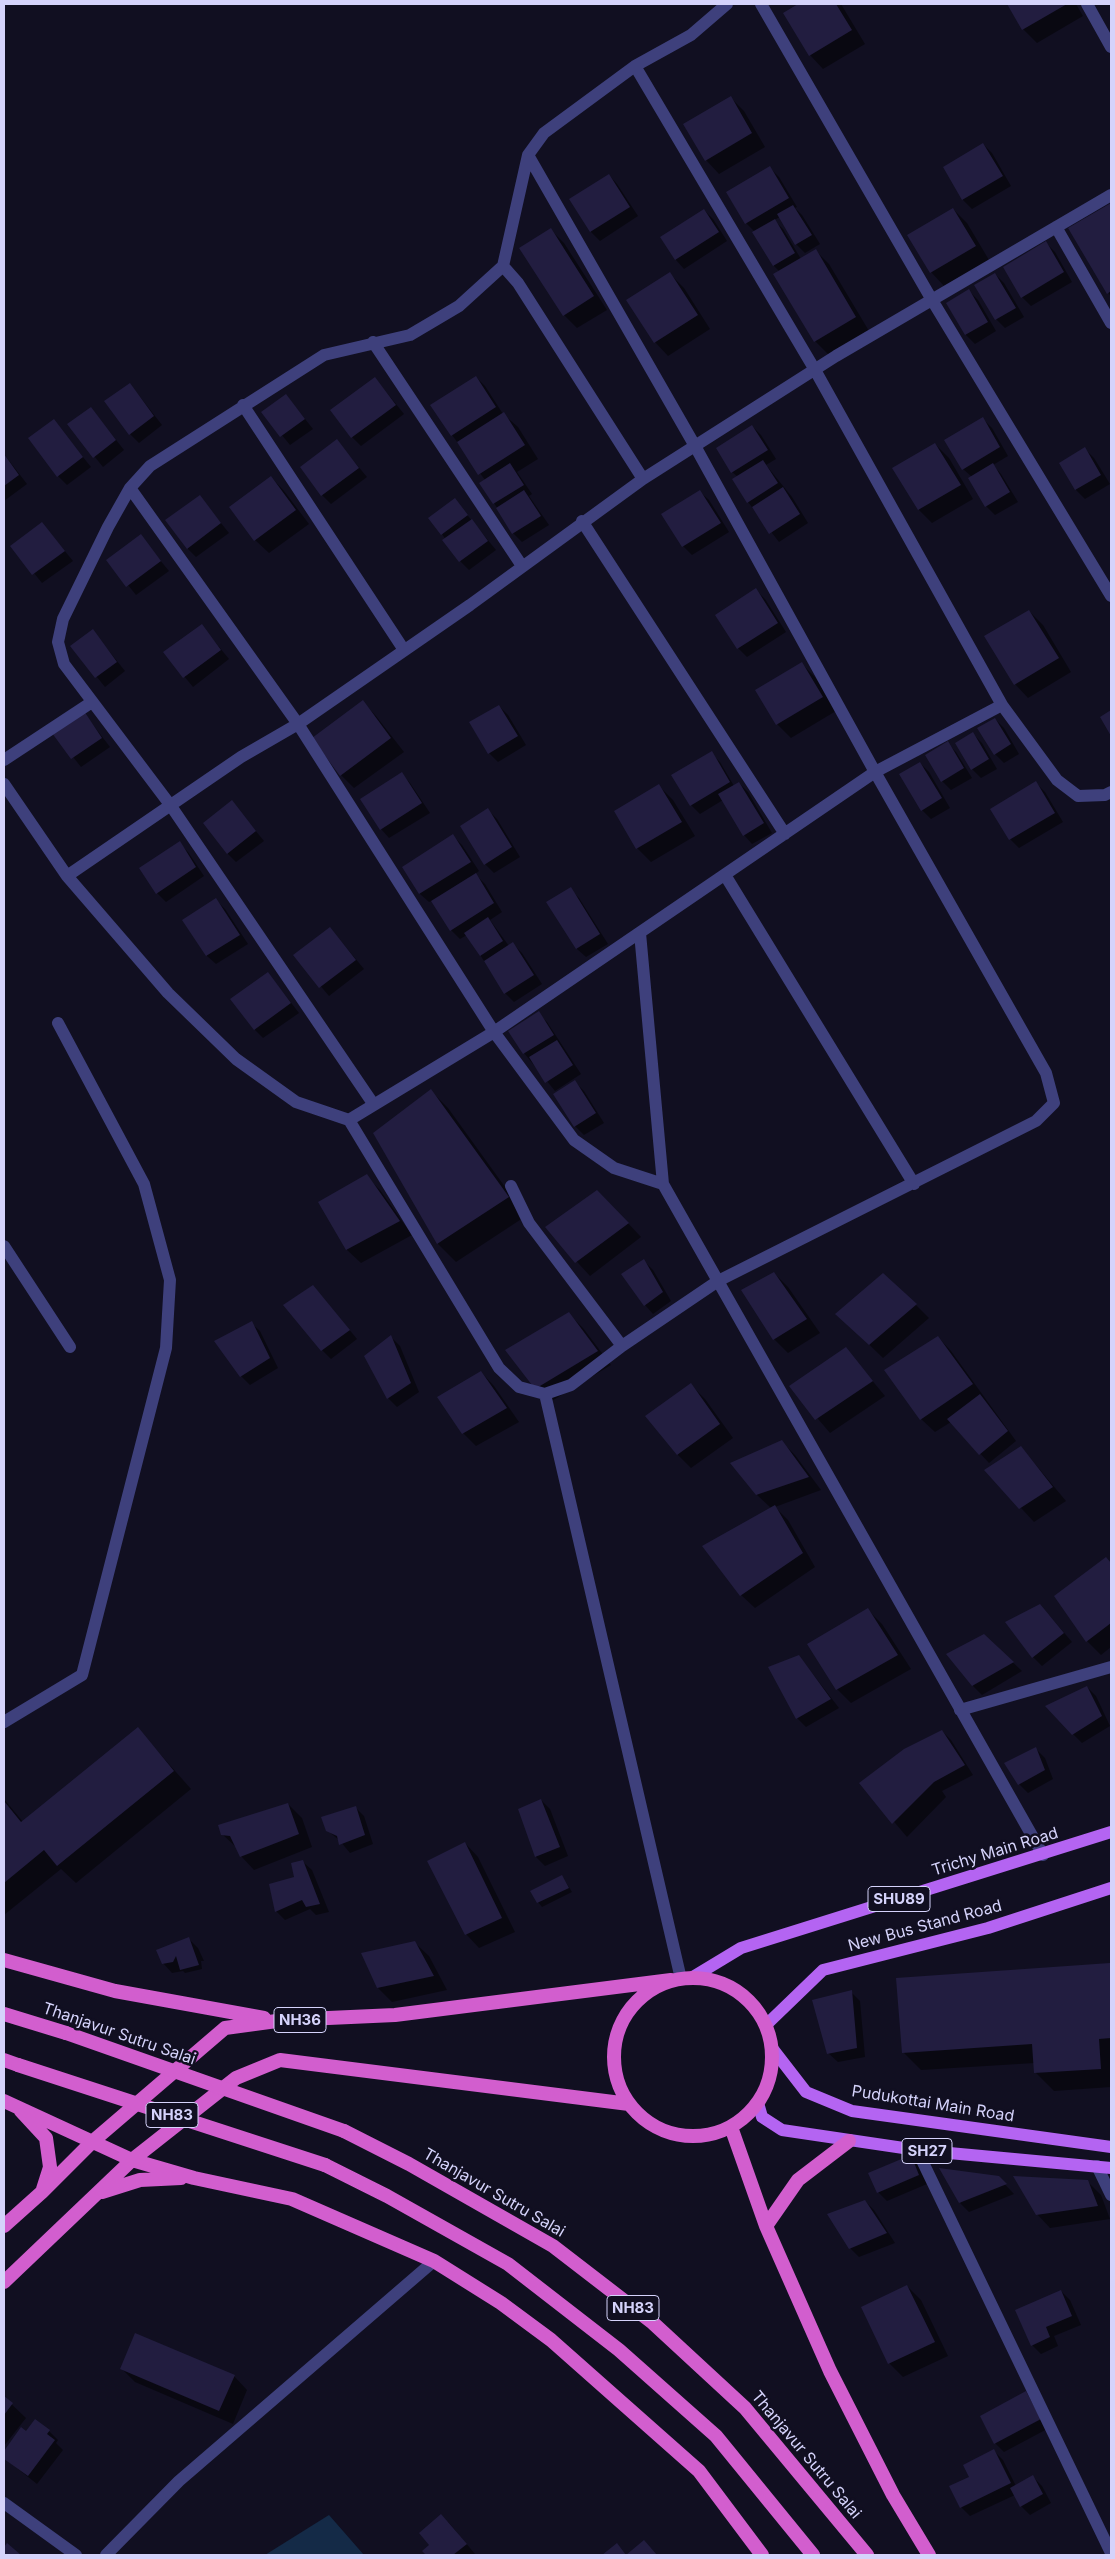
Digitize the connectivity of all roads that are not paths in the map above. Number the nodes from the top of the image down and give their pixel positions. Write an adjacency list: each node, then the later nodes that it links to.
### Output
1 (727, 4): 5 (street)
2 (761, 4): 10 (street)
3 (1087, 4): 4 (street)
4 (1111, 47)
5 (635, 66): 6 (street); 13 (street)
6 (528, 155): 9 (street); 15 (street)
7 (1111, 195): 8 (street)
8 (1056, 228): 10 (street); 11 (street)
9 (503, 266): 12 (street); 16 (street)
10 (932, 300): 13 (street); 20 (street)
11 (1111, 323)
12 (374, 342): 14 (street); 19 (street)
13 (815, 370): 15 (street); 23 (street)
14 (242, 405): 17 (street); 21 (street)
15 (695, 446): 16 (street); 26 (street)
16 (643, 479): 18 (street)
17 (130, 488): 22 (street); 24 (street)
18 (582, 522): 19 (street); 30 (street)
19 (522, 566): 21 (street)
20 (1111, 596)
21 (404, 650): 24 (street)
22 (92, 702): 25 (street); 29 (street)
23 (1002, 705): 26 (street); 28 (street)
24 (298, 724): 29 (street); 35 (street)
25 (4, 760)
26 (875, 772): 30 (street); 39 (street)
27 (4, 784): 32 (street)
28 (1111, 792)
29 (171, 806): 32 (street); 36 (street)
30 (785, 834): 31 (street)
31 (725, 875): 33 (street); 39 (street)
32 (67, 876): 37 (street)
33 (640, 933): 35 (street); 38 (street)
34 (58, 1023): 48 (street)
35 (494, 1032): 36 (street); 38 (street)
36 (374, 1105): 37 (street)
37 (349, 1120): 45 (street)
38 (663, 1184): 42 (street)
39 (914, 1184): 42 (street)
40 (511, 1186): 43 (street)
41 (4, 1246): 44 (street)
42 (718, 1281): 43 (street); 47 (street)
43 (622, 1346): 45 (street)
44 (70, 1347)
45 (545, 1394): 53 (street)
46 (1111, 1667): 47 (street)
47 (960, 1710): 50 (street)
48 (4, 1722)
49 (1111, 1832): 50 (main road, Trichy Main Road / SHU89)
50 (1043, 1854): 53 (main road, Trichy Main Road / SHU89)
51 (1111, 1888): 56 (main road, New Bus Stand Road)
52 (4, 1960): 55 (highway)
53 (682, 1979): 55 (highway, NH36); 56 (highway, NH36); 61 (highway, NH36)
54 (4, 2014): 84 (highway, Thanjavur Sutru Salai / NH83, bridge)
55 (284, 2020): 64 (highway, NH36)
56 (766, 2025): 57 (highway, NH36)
57 (772, 2048): 60 (highway, NH36); 65 (main road, Pudukottai Main Road / SH27)
58 (4, 2060): 83 (highway, NH83, bridge)
59 (9, 2102): 64 (highway); 71 (highway)
60 (758, 2103): 62 (highway, NH36); 63 (main road, SH27)
61 (629, 2104): 62 (highway, NH36); 67 (highway)
62 (731, 2127): 75 (highway)
63 (849, 2141): 66 (main road, SH27); 75 (highway)
64 (92, 2142): 67 (highway); 71 (highway, NH36)
65 (1111, 2147)
66 (917, 2150): 68 (main road, SH27); 79 (street)
67 (132, 2160): 70 (highway); 72 (highway)
68 (1097, 2166): 69 (main road, SH27); 73 (street)
69 (1111, 2168)
70 (194, 2178): 72 (highway); 76 (highway)
71 (42, 2192): 74 (highway, NH36)
72 (97, 2194): 77 (highway)
73 (1111, 2195)
74 (4, 2226)
75 (766, 2226): 85 (highway)
76 (434, 2261): 81 (street); 82 (highway)
77 (4, 2282)
78 (4, 2503): 80 (street)
79 (1111, 2553)
80 (76, 2555)
81 (106, 2555)
82 (762, 2555)
83 (813, 2555)
84 (866, 2555)
85 (929, 2555)

